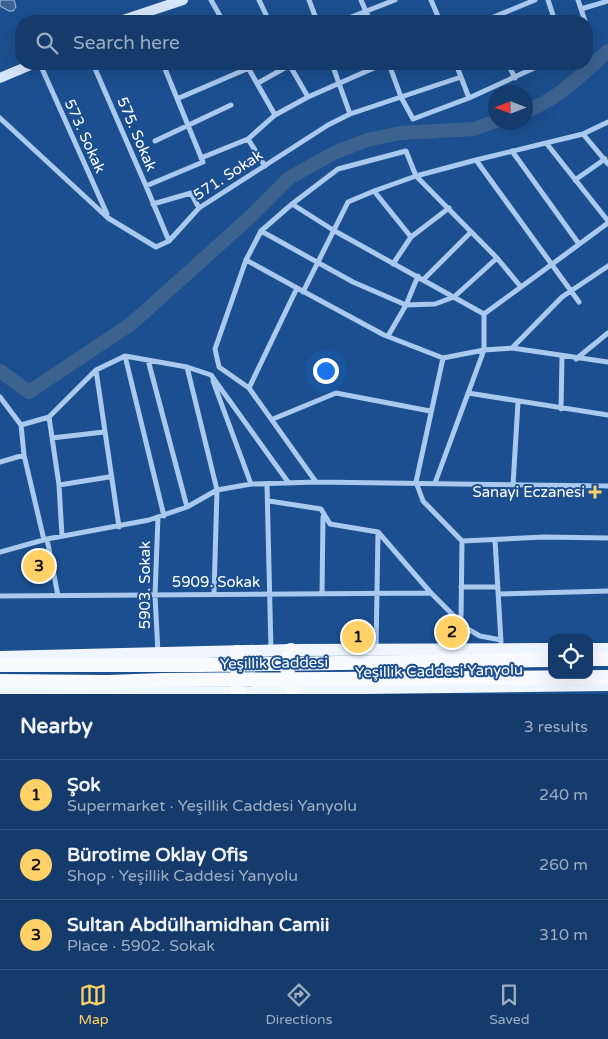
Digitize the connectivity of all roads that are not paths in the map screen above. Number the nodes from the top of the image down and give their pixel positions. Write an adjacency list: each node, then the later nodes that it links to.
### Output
1 (184, 0): 14 (main road)
2 (211, 0): 15 (street)
3 (259, 0): 16 (street)
4 (309, 0): 17 (street)
5 (361, 0): 13 (street)
6 (395, 0): 13 (street)
7 (431, 0): 20 (street)
8 (535, 0): 21 (street)
9 (548, 0): 22 (street)
10 (578, 0): 12 (street)
11 (608, 1): 12 (street)
12 (581, 8): 23 (street)
13 (366, 11): 18 (street); 19 (street)
14 (147, 15)
15 (220, 15)
16 (266, 15)
17 (315, 15)
18 (356, 15)
19 (368, 15)
20 (437, 15)
21 (501, 15)
22 (553, 15)
23 (583, 15)
24 (19, 70): 39 (main road)
25 (43, 70): 72 (street, 573. Sokak)
26 (96, 70): 66 (street, 575. Sokak)
27 (166, 70): 45 (street)
28 (238, 70): 45 (street)
29 (250, 70): 41 (street)
30 (281, 70): 41 (street)
31 (293, 70): 43 (street)
32 (334, 70): 42 (street)
33 (369, 70): 42 (street, 575. Sokak)
34 (391, 70): 44 (street)
35 (458, 70): 38 (street)
36 (511, 70): 40 (street)
37 (531, 70): 40 (street)
38 (461, 77): 44 (street, 571. Sokak); 46 (street)
39 (0, 78)
40 (515, 78): 46 (street)
41 (258, 83): 49 (street)
42 (339, 83): 43 (street, 575. Sokak); 48 (street)
43 (308, 96): 49 (street, 575. Sokak)
44 (401, 97): 46 (street); 48 (street, 571. Sokak)
45 (178, 98): 52 (street)
46 (469, 98)
47 (231, 105): 52 (street)
48 (350, 114): 63 (street, 571. Sokak)
49 (275, 115): 54 (street, 575. Sokak)
50 (0, 118): 72 (street)
51 (608, 122): 53 (street)
52 (189, 126): 55 (street); 60 (street)
53 (583, 134): 57 (street); 62 (street)
54 (248, 138): 60 (street, 575. Sokak); 63 (street)
55 (156, 141)
56 (408, 144): 58 (street)
57 (547, 144): 59 (street); 65 (street)
58 (406, 151): 64 (street); 69 (street)
59 (512, 151): 61 (street); 79 (street)
60 (202, 160): 66 (street, 575. Sokak)
61 (476, 160): 64 (street); 84 (street)
62 (606, 162): 65 (street)
63 (265, 166): 70 (street, 571. Sokak)
64 (416, 176): 67 (street); 71 (street)
65 (576, 180): 73 (street)
66 (146, 186): 68 (street)
67 (374, 190): 74 (street); 77 (street)
68 (153, 204): 70 (street); 78 (street)
69 (292, 204): 74 (street); 75 (street)
70 (199, 208): 78 (street, 571. Sokak)
71 (449, 208): 76 (street); 77 (street)
72 (108, 218): 78 (street)
73 (608, 222): 79 (street)
74 (334, 230): 82 (street); 83 (street)
75 (261, 231): 81 (street); 82 (street)
76 (471, 232): 80 (street); 87 (street)
77 (411, 238): 83 (street)
78 (169, 241)
79 (579, 244): 84 (street)
80 (497, 258): 88 (street); 92 (street)
81 (246, 260): 89 (street); 109 (street)
82 (317, 263): 91 (street); 94 (street)
83 (393, 264): 86 (street)
84 (552, 264): 88 (street); 90 (street)
85 (608, 266): 90 (street)
86 (418, 276): 87 (street); 94 (street)
87 (423, 280): 92 (street)
88 (521, 287): 95 (street)
89 (297, 288): 91 (street); 109 (street)
90 (571, 290): 93 (street); 98 (street)
91 (303, 292): 97 (street)
92 (454, 297): 94 (street); 95 (street)
93 (579, 302)
94 (406, 306): 97 (street)
95 (484, 314): 99 (street)
96 (608, 333): 103 (street)
97 (388, 336): 102 (street)
98 (512, 348): 99 (street); 101 (street)
99 (484, 350): 102 (street); 110 (street)
100 (125, 356): 104 (street); 107 (street); 137 (street, 5903. Sokak)
101 (562, 357): 103 (street); 113 (street)
102 (443, 358): 114 (street)
103 (576, 358): 105 (street)
104 (148, 360): 106 (street); 135 (street)
105 (608, 362)
106 (187, 368): 108 (street); 133 (street)
107 (96, 370): 116 (street); 119 (street)
108 (211, 375): 124 (street); 128 (street)
109 (249, 388): 117 (street)
110 (468, 393): 112 (street); 127 (street)
111 (0, 397): 118 (street)
112 (518, 402): 113 (street); 131 (street)
113 (561, 409): 115 (street)
114 (430, 411): 117 (street); 126 (street)
115 (608, 415)
116 (49, 417): 118 (street); 120 (street)
117 (273, 419): 125 (street)
118 (21, 424): 121 (street)
119 (104, 432): 120 (street); 123 (street)
120 (52, 438): 129 (street)
121 (24, 455): 122 (street); 142 (street)
122 (0, 462)
123 (110, 477): 129 (street); 138 (street)
124 (288, 482): 125 (street); 130 (street)
125 (316, 482): 126 (street)
126 (416, 482): 127 (street); 144 (street)
127 (435, 483): 131 (street)
128 (251, 484): 130 (street); 133 (street)
129 (58, 485): 140 (street)
130 (267, 485): 134 (street)
131 (513, 485): 132 (street)
132 (608, 486)
133 (217, 490): 135 (street); 150 (street)
134 (269, 501): 136 (street); 155 (street)
135 (187, 507): 137 (street)
136 (323, 516): 139 (street); 151 (street)
137 (161, 517): 138 (street); 154 (street, 5903. Sokak)
138 (119, 527): 140 (street)
139 (378, 532): 149 (street); 152 (street)
140 (62, 536): 142 (street)
141 (608, 538): 143 (street)
142 (45, 539): 145 (street); 157 (street)
143 (495, 540): 144 (street); 147 (street)
144 (462, 541): 146 (street)
145 (0, 552)
146 (461, 587): 147 (street); 158 (street)
147 (498, 587): 153 (street)
148 (608, 591): 153 (street)
149 (431, 593): 152 (street, 5909. Sokak); 158 (street)
150 (214, 594): 154 (street, 5909. Sokak); 155 (street, 5909. Sokak)
151 (322, 594): 152 (street, 5909. Sokak); 155 (street, 5909. Sokak)
152 (379, 594): 164 (street)
153 (498, 594): 159 (street)
154 (155, 595): 157 (street, 5909. Sokak); 165 (street, 5903. Sokak)
155 (269, 595): 163 (street)
156 (0, 596): 157 (street, 5909. Sokak)
157 (58, 596)
158 (461, 620): 159 (street)
159 (501, 645): 160 (main road, Yeşillik Caddesi Yanyolu); 164 (main road, Yeşillik Caddesi Yanyolu)
160 (548, 649)
161 (593, 649): 162 (main road)
162 (608, 649)
163 (271, 651): 166 (main road, Yeşillik Caddesi Yanyolu); 168 (main road, Yeşillik Caddesi Yanyolu)
164 (376, 651): 166 (main road, Yeşillik Caddesi Yanyolu)
165 (158, 653): 167 (main road, Yeşillik Caddesi Yanyolu); 168 (main road, Yeşillik Caddesi Yanyolu)
166 (289, 656): 168 (highway, Yeşillik Caddesi); 171 (highway, Yeşillik Caddesi); 176 (highway)
167 (0, 657)
168 (237, 658): 172 (highway, Yeşillik Caddesi); 177 (highway)
169 (593, 659): 170 (highway)
170 (608, 659)
171 (548, 660)
172 (0, 665)
173 (608, 677): 176 (highway, Yeşillik Caddesi)
174 (0, 681): 177 (highway, Yeşillik Caddesi)
175 (608, 685): 180 (main road, Yeşillik Caddesi Yanyolu)
176 (292, 688): 177 (highway, Yeşillik Caddesi); 181 (main road, Yeşillik Caddesi Yanyolu)
177 (238, 689): 184 (main road)
178 (511, 690): 179 (main road, Yeşillik Caddesi Yanyolu); 183 (main road, Yeşillik Caddesi Yanyolu)
179 (532, 690): 180 (main road, Yeşillik Caddesi Yanyolu)
180 (582, 690)
181 (392, 691): 183 (main road, Yeşillik Caddesi Yanyolu)
182 (0, 692): 184 (main road)
183 (426, 692)
184 (118, 693)

